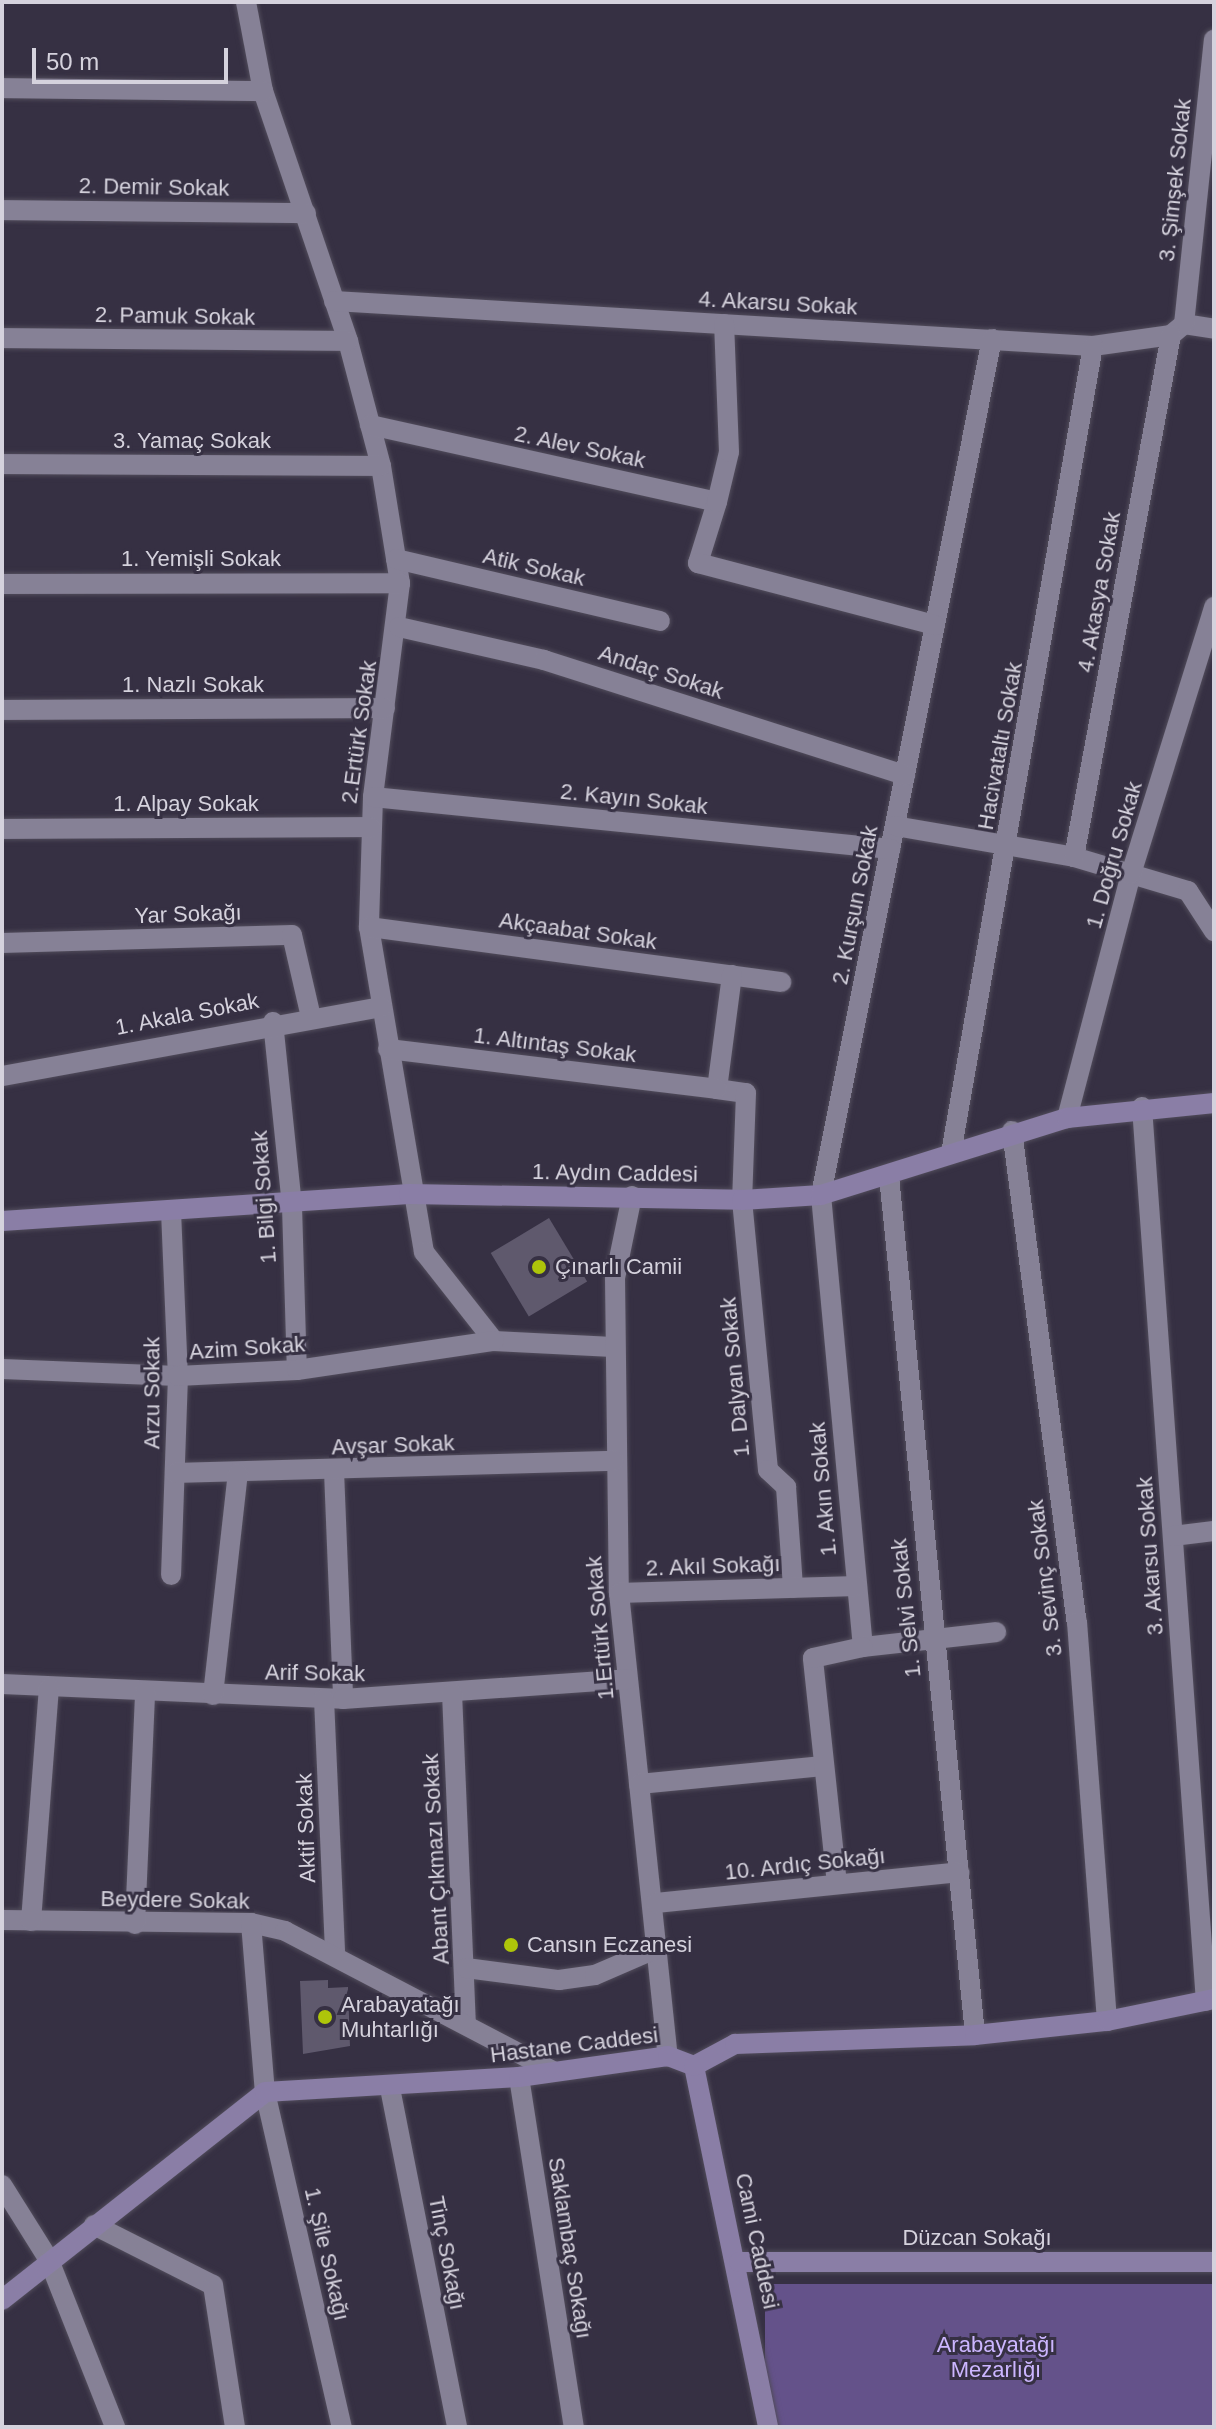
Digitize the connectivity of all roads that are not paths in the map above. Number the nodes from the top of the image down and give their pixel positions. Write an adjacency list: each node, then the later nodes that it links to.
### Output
1 (246, 2): 4 (street, 2.Ertürk Sokak)
2 (1214, 40): 7 (street, 3. Şimşek Sokak)
3 (2, 88): 4 (street)
4 (263, 91): 6 (street, 2.Ertürk Sokak)
5 (2, 210): 6 (street, 2. Demir Sokak)
6 (306, 213): 8 (street, 2.Ertürk Sokak)
7 (1204, 227): 11 (street, 3. Şimşek Sokak)
8 (334, 301): 9 (street, 4. Akarsu Sokak); 14 (street, 2.Ertürk Sokak)
9 (724, 324): 13 (street, 4. Akarsu Sokak); 19 (street)
10 (1214, 329): 11 (street, 4. Akarsu Sokak)
11 (1178, 330): 15 (street, 4. Akarsu Sokak); 36 (street, 4. Akasya Sokak)
12 (2, 338): 14 (street, 2. Pamuk Sokak)
13 (992, 339): 15 (street, 4. Akarsu Sokak); 25 (street, 2. Kurşun Sokak)
14 (348, 341): 16 (street, 2.Ertürk Sokak)
15 (1093, 346): 34 (street, Hacivataltı Sokak)
16 (370, 425): 18 (street, 2.Ertürk Sokak); 19 (street, 2. Alev Sokak)
17 (2, 464): 18 (street, 3. Yamaç Sokak)
18 (381, 466): 20 (street, 2.Ertürk Sokak)
19 (717, 502): 25 (street)
20 (396, 559): 21 (street, 2.Ertürk Sokak); 24 (street, Atik Sokak)
21 (400, 583): 22 (street, 1. Yemişli Sokak); 26 (street, 2.Ertürk Sokak)
22 (2, 584)
23 (1214, 607): 37 (street, 1. Doğru Sokak)
24 (660, 621)
25 (935, 625): 29 (street, 2. Kurşun Sokak)
26 (399, 627): 27 (street, 2.Ertürk Sokak); 29 (street, Andaç Sokak)
27 (385, 708): 28 (street, 1. Nazlı Sokak); 30 (street, 2.Ertürk Sokak)
28 (2, 710)
29 (905, 775): 31 (street, 2. Kurşun Sokak)
30 (373, 797): 32 (street, 2.Ertürk Sokak); 35 (street, 2. Kayın Sokak)
31 (895, 826): 34 (street); 35 (street, 2. Kurşun Sokak)
32 (371, 827): 33 (street, 1. Alpay Sokak); 38 (street, 2.Ertürk Sokak)
33 (2, 829)
34 (1008, 846): 36 (street); 53 (street, Hacivataltı Sokak)
35 (890, 849): 56 (street, 2. Kurşun Sokak)
36 (1074, 857): 37 (street)
37 (1131, 874): 39 (street); 51 (street, 1. Doğru Sokak)
38 (369, 927): 41 (street, Akçaabat Sokak); 43 (street, 2.Ertürk Sokak)
39 (1214, 931)
40 (2, 943): 44 (street, Yar Sokağı)
41 (732, 975): 42 (street, Akçaabat Sokak); 48 (street)
42 (781, 982)
43 (382, 1007): 44 (street, 1. Akala Sokak); 46 (street, 2.Ertürk Sokak)
44 (311, 1017): 45 (street, 1. Akala Sokak)
45 (273, 1022): 47 (street, 1. Akala Sokak); 59 (street, 1. Bilgi Sokak)
46 (388, 1049): 48 (street, 1. Altıntaş Sokak); 55 (street, 2.Ertürk Sokak)
47 (2, 1076)
48 (717, 1089): 58 (street, 1. Dalyan Sokak)
49 (1214, 1103): 50 (main road, 1. Aydın Caddesi)
50 (1142, 1107): 51 (main road, 1. Aydın Caddesi); 72 (street, 3. Akarsu Sokak)
51 (1067, 1118): 52 (main road, 1. Aydın Caddesi)
52 (1012, 1131): 53 (main road, 1. Aydın Caddesi); 100 (street, 3. Sevinç Sokak)
53 (951, 1153): 54 (main road, 1. Aydın Caddesi)
54 (889, 1176): 56 (main road, 1. Aydın Caddesi); 78 (street, 1. Selvi Sokak)
55 (409, 1194): 57 (main road, 1. Aydın Caddesi); 59 (main road, 1. Aydın Caddesi); 62 (street, 2.Ertürk Sokak)
56 (821, 1195): 58 (main road, 1. Aydın Caddesi); 74 (street, 1. Akın Sokak)
57 (632, 1196): 58 (main road, 1. Aydın Caddesi); 63 (street, 1.Ertürk Sokak)
58 (742, 1200): 75 (street, 1. Dalyan Sokak)
59 (292, 1206): 60 (main road, 1. Aydın Caddesi); 65 (street, 1. Bilgi Sokak)
60 (171, 1211): 61 (main road, 1. Aydın Caddesi); 66 (street, Arzu Sokak)
61 (2, 1221)
62 (494, 1341): 63 (street); 65 (street, Azim Sokak)
63 (613, 1347): 67 (street, 1.Ertürk Sokak)
64 (2, 1369): 66 (street, Azim Sokak)
65 (297, 1370): 66 (street, Azim Sokak)
66 (178, 1376): 69 (street, Arzu Sokak)
67 (614, 1461): 68 (street, Avşar Sokak); 76 (street, 1.Ertürk Sokak)
68 (334, 1471): 70 (street, Avşar Sokak); 86 (street, Aktif Sokak)
69 (175, 1473): 70 (street, Avşar Sokak); 73 (street, Arzu Sokak)
70 (238, 1473): 85 (street)
71 (1214, 1531): 72 (street)
72 (1173, 1536): 99 (street, 3. Akarsu Sokak)
73 (171, 1575)
74 (856, 1586): 75 (street, 2. Akıl Sokağı); 79 (street, 1. Akın Sokak)
75 (793, 1588): 76 (street, 2. Akıl Sokağı)
76 (619, 1593): 80 (street, 1.Ertürk Sokak)
77 (996, 1632): 78 (street)
78 (933, 1639): 79 (street); 89 (street, 1. Selvi Sokak)
79 (863, 1647): 87 (street)
80 (627, 1679): 84 (street, Arif Sokak); 88 (street, 1.Ertürk Sokak)
81 (2, 1684): 82 (street, Arif Sokak)
82 (49, 1688): 83 (street, Arif Sokak); 93 (street)
83 (145, 1691): 85 (street, Arif Sokak); 95 (street)
84 (452, 1693): 86 (street, Arif Sokak); 98 (street, Abant Çıkmazı Sokak)
85 (213, 1695): 86 (street, Arif Sokak)
86 (334, 1699): 97 (street, Aktif Sokak)
87 (823, 1766): 88 (street); 90 (street)
88 (639, 1784): 91 (street, 1.Ertürk Sokak)
89 (959, 1872): 90 (street, 10. Ardıç Sokağı); 102 (street, 1. Selvi Sokak)
90 (837, 1884): 91 (street, 10. Ardıç Sokağı)
91 (656, 1903): 96 (street, 1.Ertürk Sokak)
92 (2, 1920): 93 (street, Beydere Sokak)
93 (31, 1921): 95 (street, Beydere Sokak)
94 (251, 1923): 95 (street, Beydere Sokak); 97 (street, Beydere Sokak); 108 (street, 1. Şile Sokağı)
95 (135, 1924)
96 (660, 1947): 98 (street); 103 (street, 1.Ertürk Sokak)
97 (335, 1956): 101 (street, Beydere Sokak)
98 (466, 1968): 101 (street, Abant Çıkmazı Sokak)
99 (1210, 2000): 100 (main road)
100 (1107, 2021): 102 (main road)
101 (466, 2023): 105 (street, Beydere Sokak)
102 (975, 2035): 104 (main road)
103 (668, 2056): 104 (main road, Hastane Caddesi); 105 (main road, Hastane Caddesi)
104 (694, 2066): 112 (main road, Cami Caddesi)
105 (553, 2071): 106 (main road, Hastane Caddesi)
106 (519, 2077): 107 (main road, Hastane Caddesi); 119 (street, Saklambaç Sokağı)
107 (390, 2088): 108 (main road, Hastane Caddesi); 118 (street, Tinç Sokağı)
108 (265, 2092): 110 (main road); 117 (street, 1. Şile Sokağı)
109 (2, 2185): 111 (street)
110 (94, 2225): 111 (main road); 116 (street)
111 (49, 2260): 114 (main road); 115 (street)
112 (739, 2262): 113 (main road, Düzcan Sokağı); 120 (main road, Cami Caddesi)
113 (1214, 2262)
114 (2, 2300)
115 (115, 2427)
116 (235, 2427)
117 (342, 2427)
118 (457, 2427)
119 (574, 2427)
120 (768, 2427)

